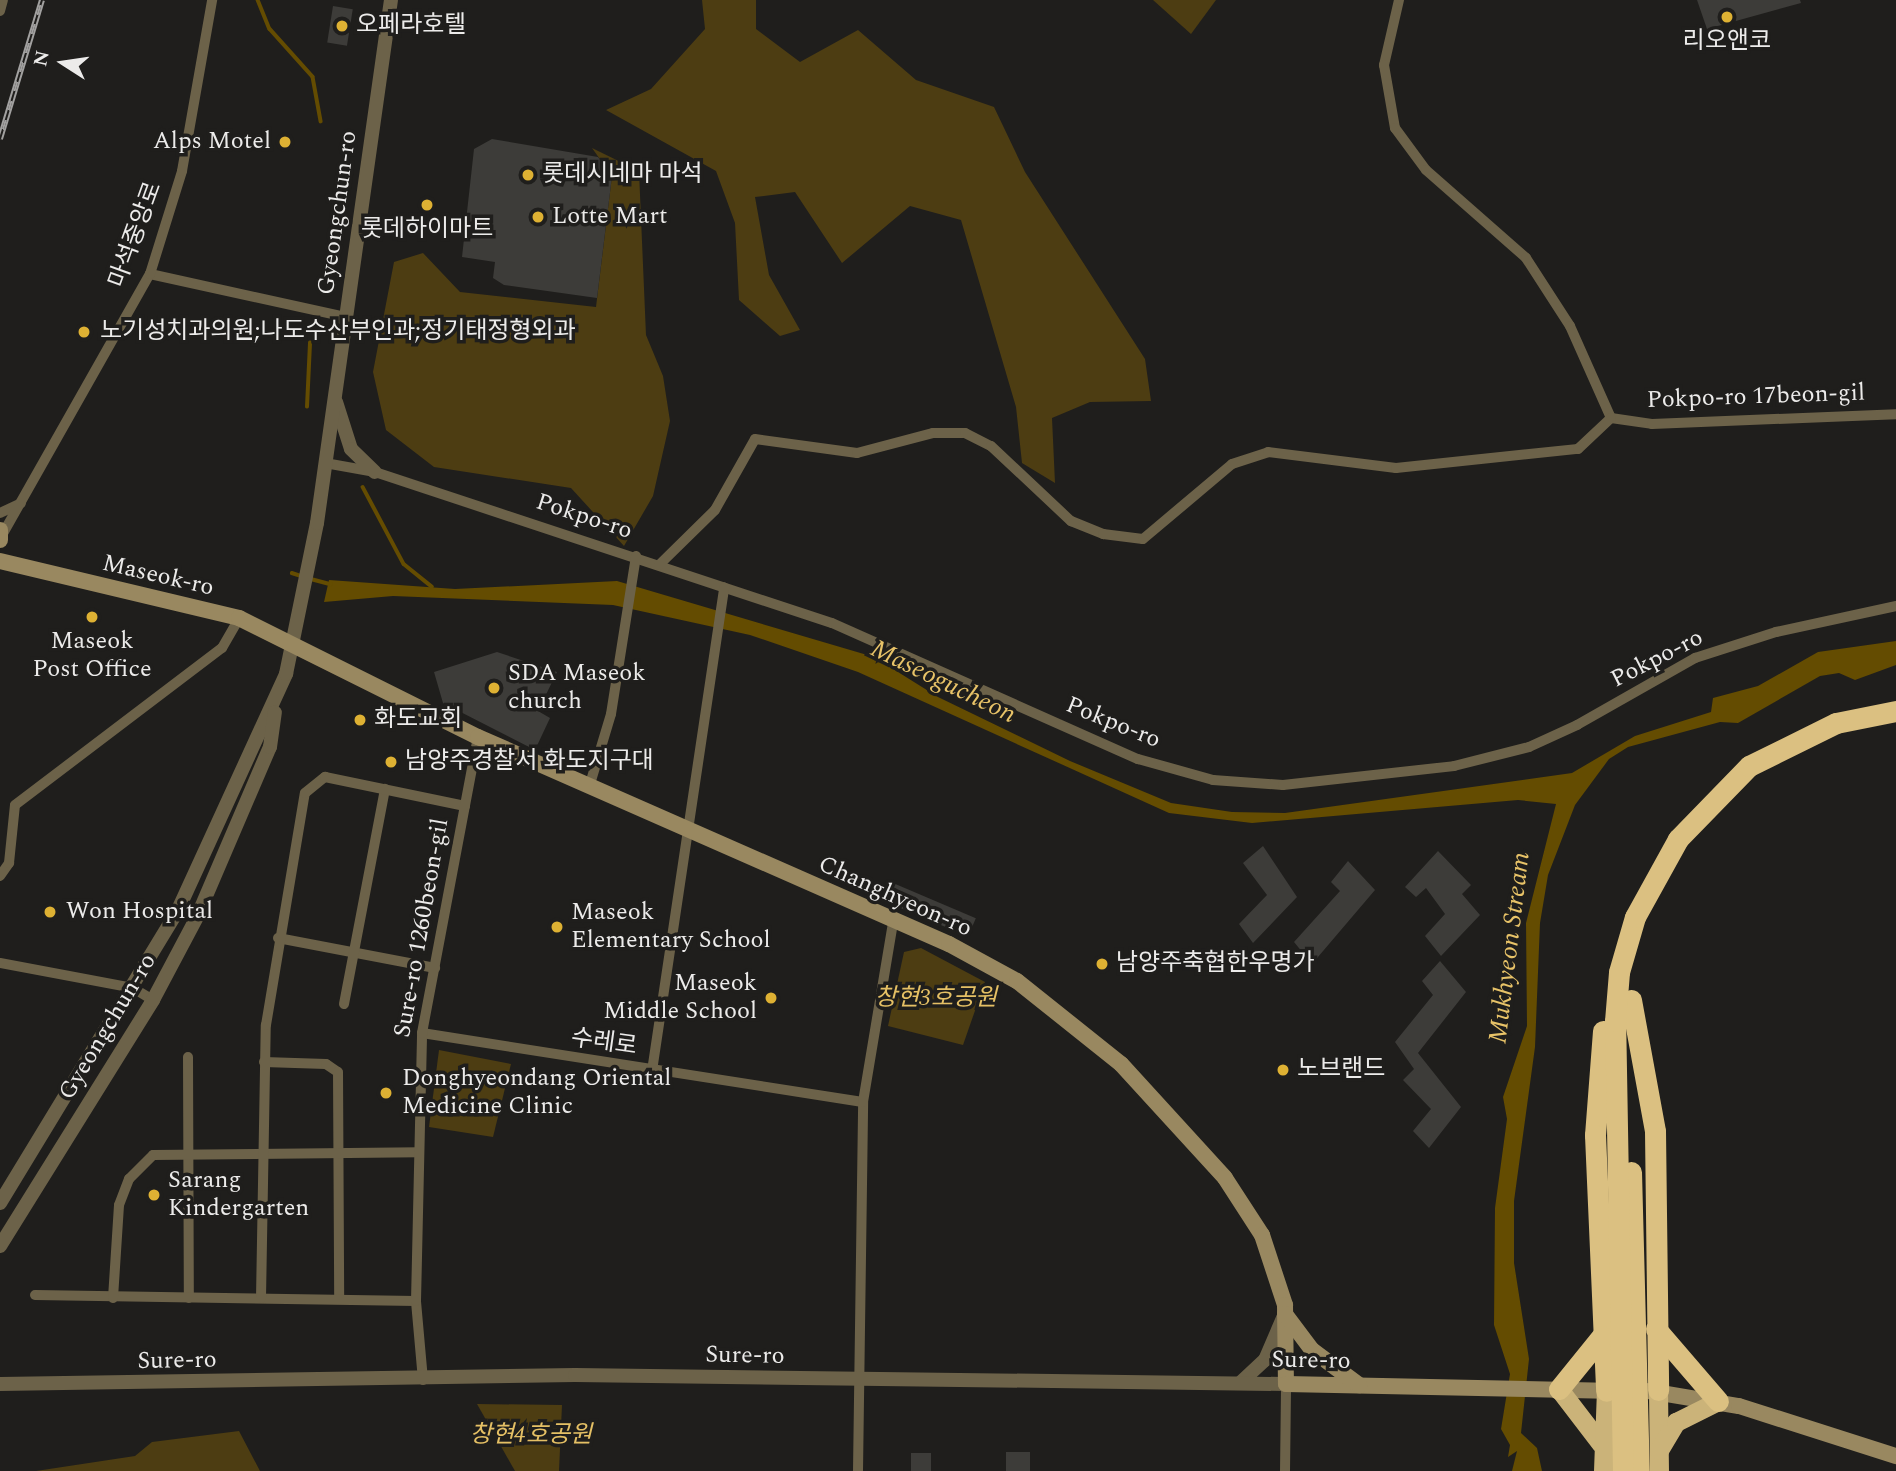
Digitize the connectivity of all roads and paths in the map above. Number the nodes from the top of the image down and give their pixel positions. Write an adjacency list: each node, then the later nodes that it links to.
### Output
1 (3, 0): 5 (street)
2 (212, 0): 6 (street, 마석중앙로)
3 (391, 0): 7 (street, Gyeongchun-ro)
4 (1399, 0): 10 (street, Pokpo-ro 17beon-gil)
5 (0, 10)
6 (150, 274): 7 (street); 13 (street, 마석중앙로)
7 (346, 317): 8 (street, Gyeongchun-ro)
8 (335, 397): 11 (street, Gyeongchun-ro); 12 (street)
9 (1896, 414): 10 (street, Pokpo-ro 17beon-gil)
10 (1611, 418): 19 (street)
11 (325, 463): 12 (street, Pokpo-ro); 23 (street, Gyeongchun-ro)
12 (375, 472): 17 (street, Pokpo-ro)
13 (26, 499): 14 (street); 16 (street, 마석중앙로)
14 (0, 513)
15 (0, 530): 16 (main road)
16 (0, 539)
17 (636, 556): 19 (street, Pokpo-ro); 28 (street)
18 (5, 563): 22 (main road, Maseok-ro)
19 (659, 565): 20 (street, Pokpo-ro)
20 (724, 587): 21 (street, Pokpo-ro); 31 (street)
21 (1896, 606)
22 (239, 618): 23 (main road, Maseok-ro); 32 (street)
23 (293, 643): 24 (street, Gyeongchun-ro); 27 (main road, Changhyeon-ro)
24 (276, 704): 39 (street, Gyeongchun-ro); 40 (street, Gyeongchun-ro)
25 (1896, 711): 38 (highway)
26 (1896, 725): 41 (highway)
27 (478, 737): 28 (main road, Changhyeon-ro); 30 (street, Sure-ro 1260beon-gil)
28 (590, 784): 31 (main road, Changhyeon-ro)
29 (385, 789): 30 (street); 34 (street); 35 (street)
30 (465, 806): 37 (street, Sure-ro 1260beon-gil)
31 (688, 830): 33 (main road, Changhyeon-ro); 46 (street)
32 (0, 876)
33 (893, 922): 47 (street); 60 (main road, Changhyeon-ro)
34 (278, 938): 35 (street); 45 (street)
35 (353, 950): 37 (street); 42 (street)
36 (0, 963): 39 (street)
37 (435, 968): 43 (street, Sure-ro 1260beon-gil)
38 (1619, 972): 62 (highway); 63 (highway)
39 (133, 988): 40 (street); 52 (street, Gyeongchun-ro)
40 (153, 1000): 53 (street, Gyeongchun-ro)
41 (1631, 1000): 61 (highway); 63 (highway)
42 (344, 1004)
43 (422, 1033): 46 (street, 수레로); 51 (street, Sure-ro 1260beon-gil)
44 (188, 1057): 50 (street)
45 (264, 1062): 48 (street); 49 (street)
46 (652, 1071): 47 (street, 수레로)
47 (863, 1102): 66 (street)
48 (261, 1151): 49 (street); 50 (street); 57 (street)
49 (339, 1151): 51 (street); 58 (street)
50 (188, 1152): 55 (street); 56 (street)
51 (419, 1152): 59 (street, Sure-ro 1260beon-gil)
52 (0, 1203)
53 (0, 1247)
54 (35, 1295): 55 (street)
55 (113, 1297): 56 (street)
56 (189, 1298): 57 (street)
57 (261, 1298): 58 (street)
58 (339, 1299): 59 (street)
59 (416, 1301): 65 (street, Sure-ro 1260beon-gil)
60 (1285, 1314): 67 (street); 69 (main road, Changhyeon-ro); 71 (main road)
61 (1654, 1327): 73 (highway); 76 (highway)
62 (1602, 1336): 72 (highway); 74 (highway)
63 (1629, 1352): 77 (highway)
64 (0, 1374): 70 (street)
65 (423, 1380): 66 (street, Sure-ro); 70 (street, Sure-ro)
66 (860, 1381): 67 (street, Sure-ro); 81 (street)
67 (1240, 1383): 69 (street, Sure-ro)
68 (0, 1384): 70 (street, Sure-ro)
69 (1286, 1384): 71 (main road, Sure-ro); 82 (street)
70 (30, 1385): 75 (street)
71 (1359, 1385): 72 (main road, Sure-ro)
72 (1559, 1389): 74 (main road); 78 (highway)
73 (1658, 1390): 74 (main road); 76 (main road); 79 (highway)
74 (1606, 1391): 78 (highway)
75 (0, 1395)
76 (1718, 1401): 79 (highway); 80 (main road)
77 (1630, 1432): 84 (highway); 85 (highway)
78 (1601, 1444): 83 (highway)
79 (1659, 1450): 86 (highway)
80 (1896, 1456)
81 (858, 1471)
82 (1285, 1471)
83 (1603, 1471)
84 (1623, 1471)
85 (1639, 1471)
86 (1659, 1471)

